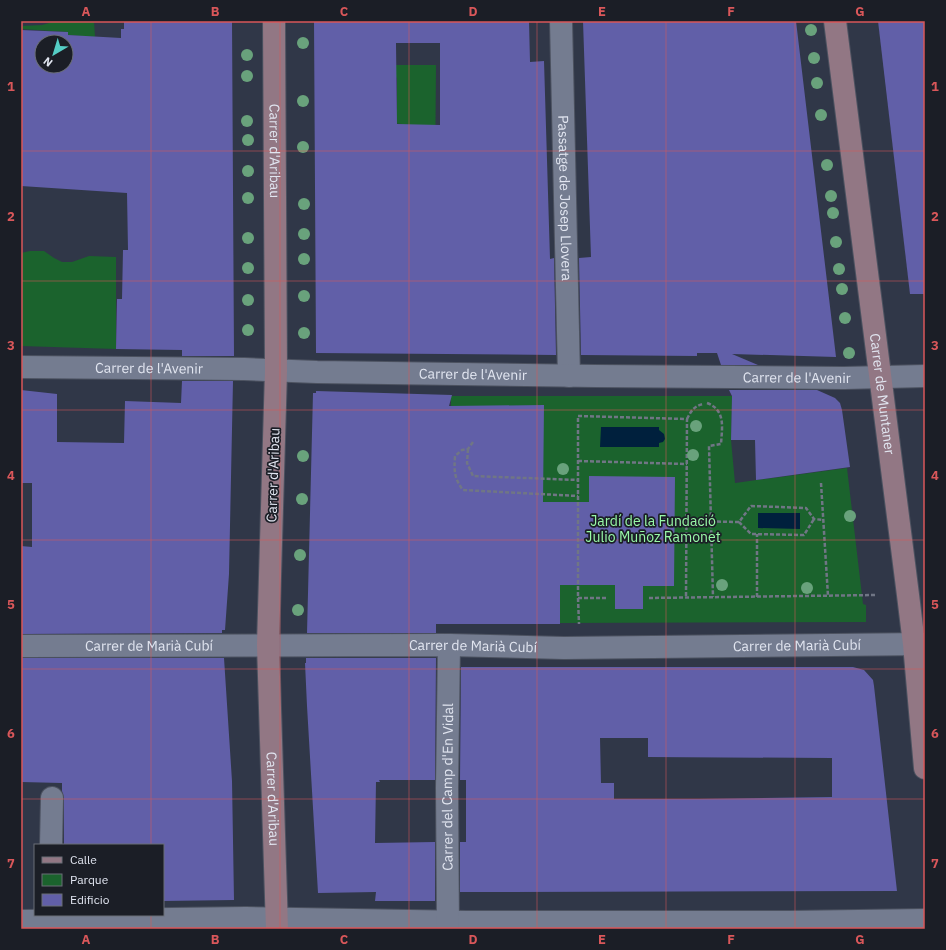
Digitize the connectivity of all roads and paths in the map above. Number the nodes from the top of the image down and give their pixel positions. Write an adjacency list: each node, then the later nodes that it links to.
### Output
1 (274, 21): 5 (street, Carrer d'Aribau)
2 (561, 21): 6 (street, Passatge de Josep Llovera)
3 (835, 21): 8 (street, Carrer de Muntaner)
4 (21, 367): 5 (street, Carrer de l'Avenir)
5 (276, 371): 6 (street, Carrer de l'Avenir); 33 (street, Carrer d'Aribau)
6 (569, 376): 8 (street, Carrer de l'Avenir)
7 (925, 376): 8 (street, Carrer de l'Avenir)
8 (879, 378): 32 (street, Carrer de Muntaner)
9 (687, 420): 12 (path); 13 (path); 20 (path)
10 (473, 442): 11 (path)
11 (468, 449): 14 (path); 16 (path)
12 (578, 461): 13 (path); 14 (path)
13 (687, 464): 19 (path)
14 (578, 480): 16 (path)
15 (821, 483): 18 (path)
16 (578, 496): 28 (path)
17 (814, 519): 18 (path); 21 (path); 22 (path)
18 (823, 520): 24 (path)
19 (687, 522): 20 (path); 25 (path)
20 (710, 522): 21 (path); 26 (path)
21 (739, 522): 22 (path)
22 (757, 534): 27 (path)
23 (878, 595): 24 (path)
24 (828, 596): 27 (path)
25 (686, 597): 26 (path); 30 (path)
26 (713, 597): 27 (path)
27 (757, 597)
28 (578, 598): 29 (path); 31 (path)
29 (606, 598)
30 (649, 598)
31 (580, 629)
32 (919, 644): 34 (street, Carrer de Marià Cubí); 36 (street, Carrer de Muntaner)
33 (268, 645): 34 (street, Carrer de Marià Cubí); 35 (street, Carrer de Marià Cubí); 42 (street, Carrer d'Aribau)
34 (449, 645): 43 (street, Carrer del Camp d'En Vidal)
35 (21, 646)
36 (925, 768)
37 (52, 798): 38 (street)
38 (51, 844)
39 (50, 918): 41 (street); 42 (street)
40 (925, 920): 43 (street)
41 (21, 921)
42 (276, 924): 43 (street)
43 (448, 925)

